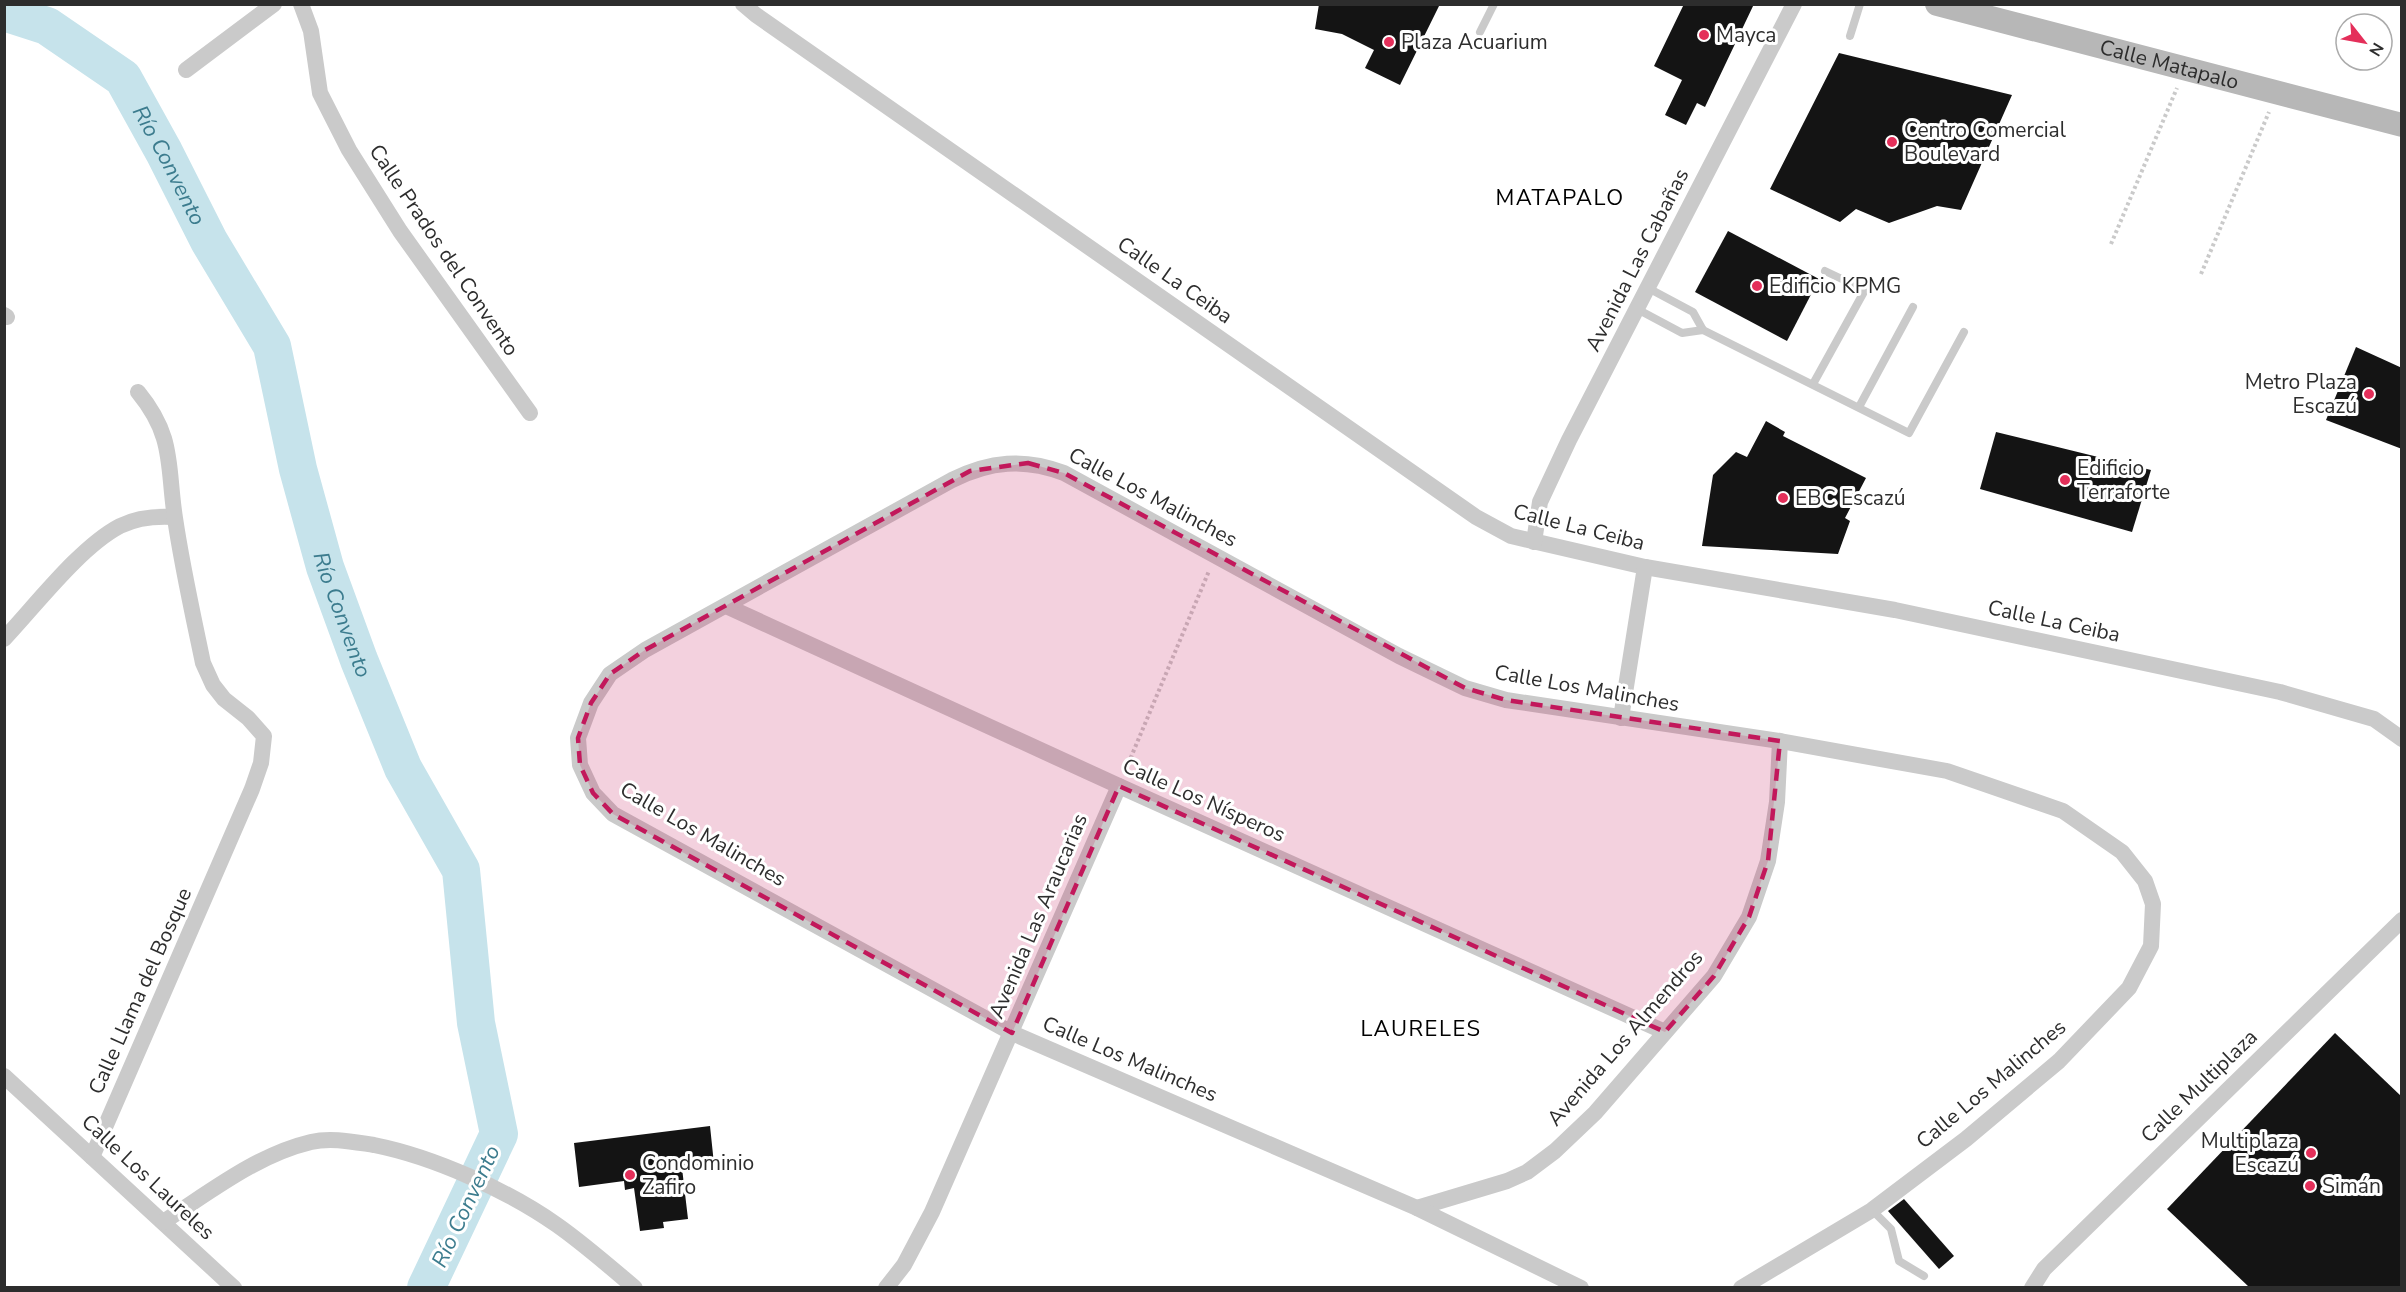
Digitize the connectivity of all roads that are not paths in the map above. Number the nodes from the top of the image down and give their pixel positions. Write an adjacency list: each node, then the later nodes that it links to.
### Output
1 (274, 4): 10 (street)
2 (301, 4): 21 (street, Calle Prados del Convento)
3 (744, 4): 23 (street, Calle La Ceiba)
4 (1494, 4): 8 (lane)
5 (1794, 4): 13 (street, Avenida Las Cabañas)
6 (1860, 4): 9 (lane)
7 (1937, 4): 11 (street, Calle Matapalo)
8 (1480, 32)
9 (1850, 36)
10 (186, 70)
11 (2402, 125)
12 (1825, 271): 18 (lane)
13 (1648, 288): 15 (street, Avenida Las Cabañas); 16 (lane)
14 (1912, 307): 20 (lane)
15 (1637, 309): 16 (lane); 23 (street, Avenida Las Cabañas)
16 (1703, 330): 18 (lane)
17 (1964, 333): 20 (lane)
18 (1813, 384): 20 (lane)
19 (138, 392): 22 (street)
20 (1859, 407)
21 (530, 413)
22 (174, 517): 26 (street); 35 (street, Calle Llama del Bosque)
23 (1534, 542): 24 (street, Calle La Ceiba)
24 (1645, 567): 27 (street); 28 (street, Calle La Ceiba)
25 (726, 606): 27 (street, Calle Los Malinches); 30 (street, Calle Los Nísperos); 33 (street, Calle Los Malinches)
26 (4, 639)
27 (1621, 718): 29 (street, Calle Los Malinches)
28 (2402, 739)
29 (1780, 741): 32 (street, Avenida Los Almendros); 37 (street, Calle Los Malinches)
30 (1119, 786): 32 (street, Calle Los Nísperos); 33 (street, Avenida Las Araucarias)
31 (2402, 920): 45 (street, Calle Multiplaza)
32 (1665, 1032): 36 (street, Avenida Los Almendros)
33 (1012, 1033): 36 (street, Calle Los Malinches); 42 (street, Avenida Las Araucarias)
34 (4, 1076): 35 (street, Calle Los Laureles)
35 (92, 1157): 38 (street, Calle Los Laureles)
36 (1417, 1209): 43 (street, Calle Los Malinches)
37 (1872, 1210): 39 (lane); 44 (street, Calle Los Malinches)
38 (163, 1222): 40 (street, Calle Los Laureles); 41 (street)
39 (1924, 1276)
40 (234, 1287)
41 (635, 1287)
42 (886, 1287)
43 (1581, 1287)
44 (1741, 1287)
45 (2032, 1287)

